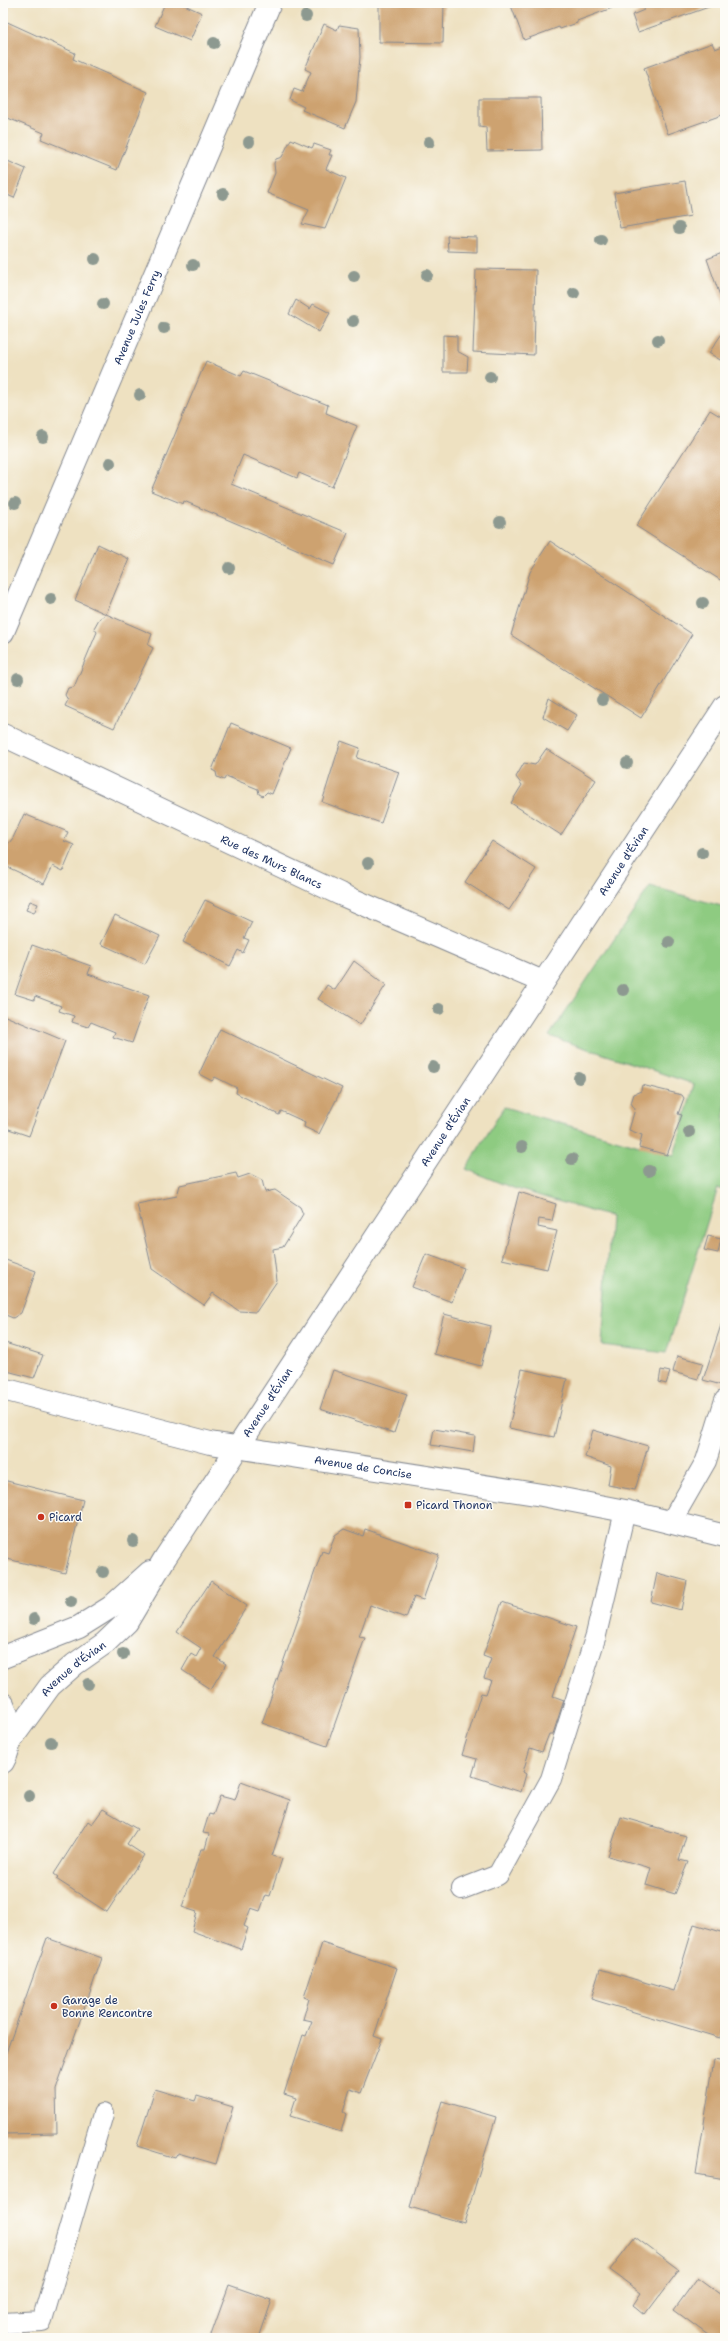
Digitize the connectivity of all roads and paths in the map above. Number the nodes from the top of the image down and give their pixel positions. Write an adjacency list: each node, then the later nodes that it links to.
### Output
1 (270, 3): 2 (street, Avenue Jules Ferry)
2 (3, 632)
3 (725, 706): 5 (street, Avenue d'Évian)
4 (3, 735): 5 (street, Rue des Murs Blancs)
5 (543, 982): 8 (street, Avenue d'Évian)
6 (3, 1389): 8 (street, Avenue de Concise)
7 (725, 1400): 10 (lane)
8 (237, 1448): 9 (street, Avenue de Concise); 12 (street, Avenue d'Évian)
9 (625, 1511): 10 (street, Avenue de Concise); 17 (lane)
10 (671, 1522): 11 (street, Avenue de Concise)
11 (725, 1536)
12 (165, 1558): 13 (street, Avenue d'Évian); 15 (street, Avenue d'Évian)
13 (3, 1657)
14 (3, 1704): 15 (street)
15 (10, 1741): 16 (street)
16 (3, 1762)
17 (462, 1889)
18 (103, 2114): 19 (lane)
19 (3, 2323)

